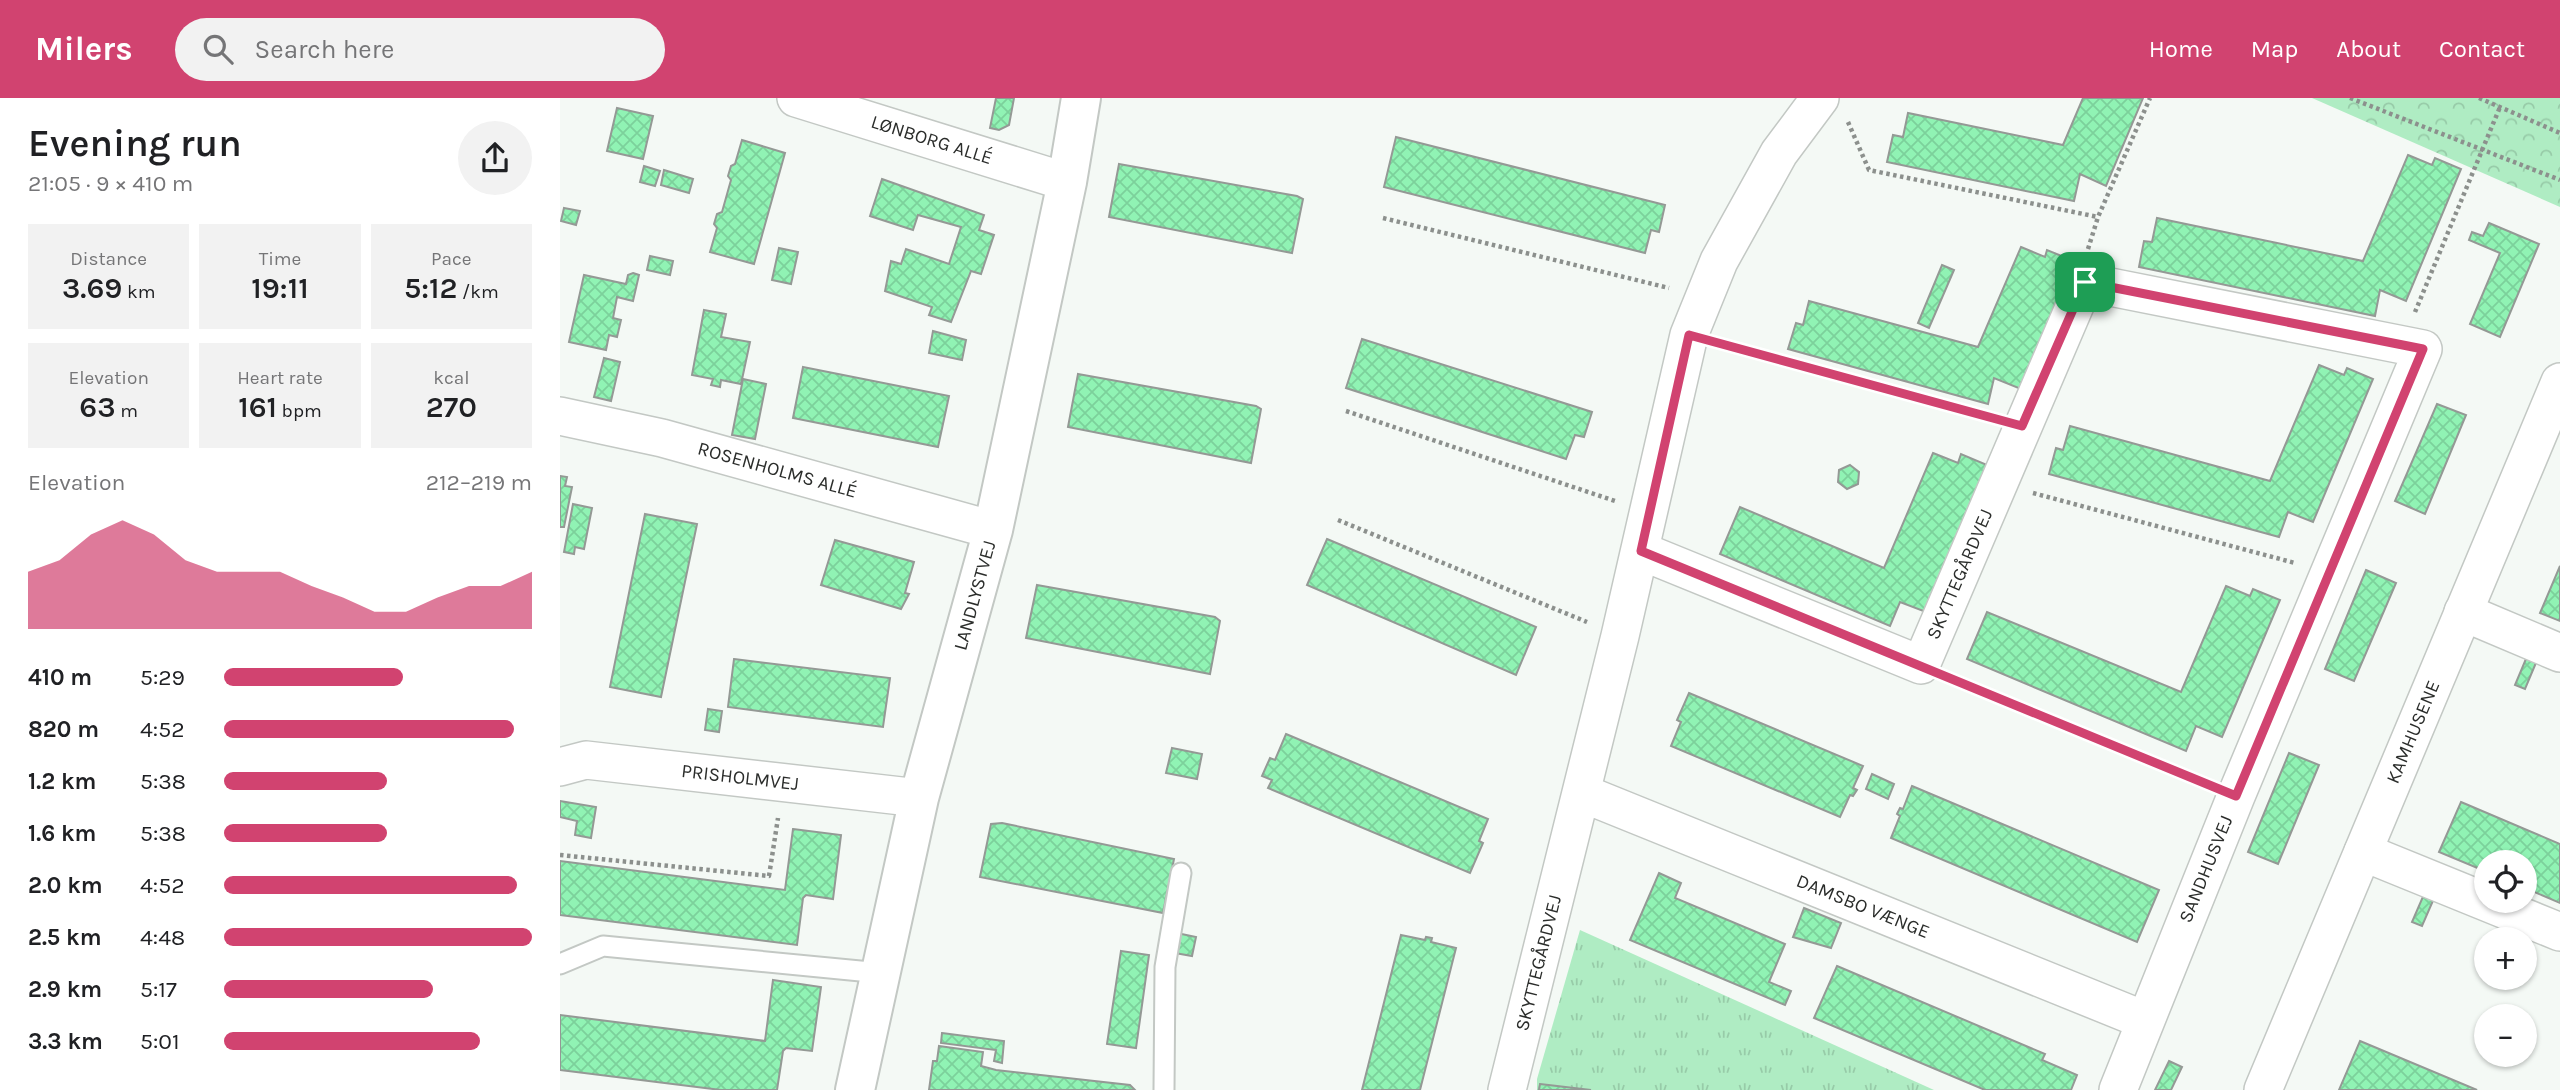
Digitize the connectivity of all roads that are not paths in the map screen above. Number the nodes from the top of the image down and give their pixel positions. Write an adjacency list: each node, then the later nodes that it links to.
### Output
1 (796, 98): 4 (street, LØNBORG ALLÉ)
2 (1082, 98): 4 (street, LANDLYSTVEJ)
3 (1831, 104): 9 (street, SKYTTEGÅRDVEJ)
4 (1067, 182): 8 (street, LANDLYSTVEJ)
5 (2085, 282): 9 (street, SKYTTEGÅRDVEJ); 20 (street, SANDHUSVEJ)
6 (2560, 382): 10 (street, KAMHUSENE)
7 (560, 416): 8 (street, ROSENHOLMS ALLÉ)
8 (993, 530): 14 (street, LANDLYSTVEJ)
9 (1641, 551): 13 (street, SKYTTEGÅRDVEJ)
10 (2463, 612): 11 (street); 15 (street, KAMHUSENE)
11 (2560, 653)
12 (560, 767): 14 (street, PRISHOLMVEJ)
13 (1582, 793): 20 (street, DAMSBO VÆNGE); 23 (street, SKYTTEGÅRDVEJ)
14 (919, 798): 19 (street, LANDLYSTVEJ)
15 (2363, 852): 17 (street); 25 (street, KAMHUSENE)
16 (1181, 873): 22 (lane)
17 (2560, 932)
18 (560, 964): 19 (lane)
19 (881, 973): 21 (street, LANDLYSTVEJ)
20 (2144, 1020): 24 (street, SANDHUSVEJ)
21 (855, 1090)
22 (1164, 1090)
23 (1507, 1090)
24 (2118, 1090)
25 (2263, 1090)

